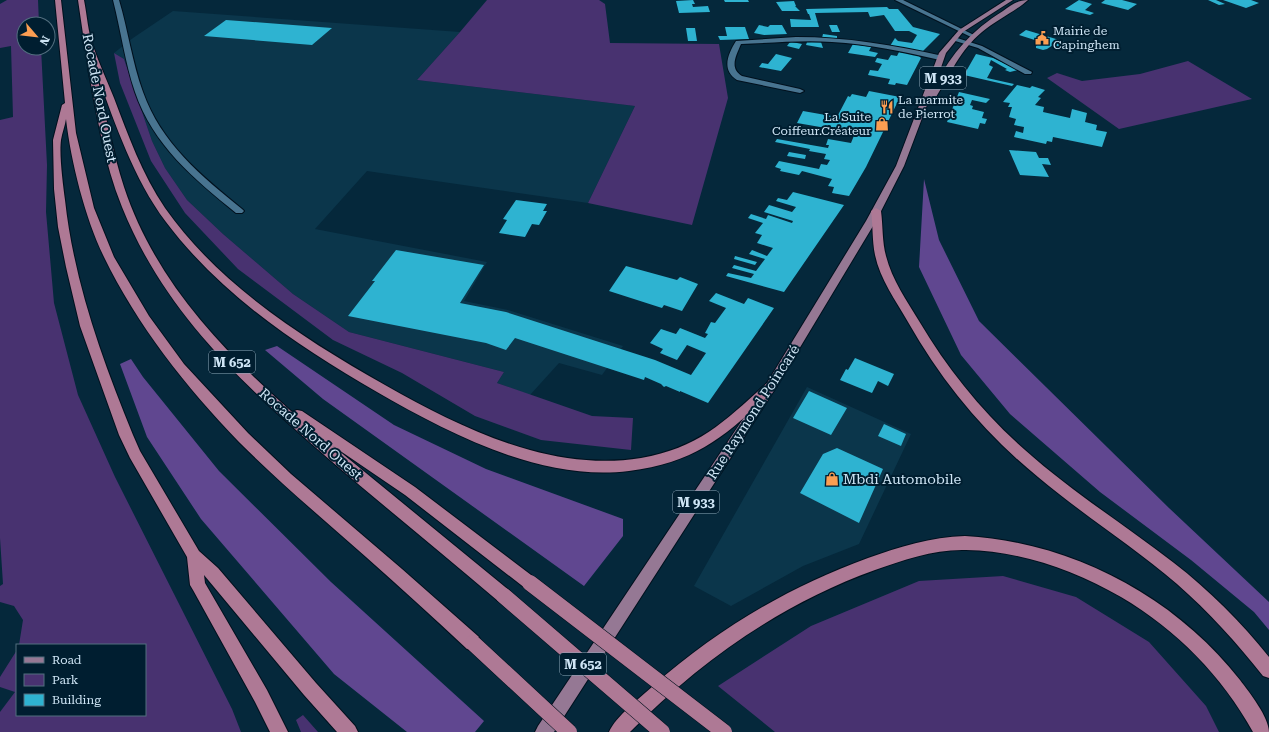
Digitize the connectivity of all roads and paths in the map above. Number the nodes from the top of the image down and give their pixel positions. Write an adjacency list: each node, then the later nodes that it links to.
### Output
1 (58, 0): 15 (highway, Rocade Nord Ouest / M 652)
2 (81, 0): 10 (highway, Rocade Nord Ouest / M 652)
3 (116, 0): 18 (street)
4 (898, 0): 7 (street)
5 (1010, 0): 7 (main road, Rue Raymond Poincaré / M 933)
6 (1025, 0): 8 (main road, Rue Raymond Poincaré / M 933)
7 (962, 31): 8 (street); 9 (main road, Rue Raymond Poincaré / M 933)
8 (972, 36): 11 (main road, Rue Raymond Poincaré / M 933)
9 (954, 38): 11 (street); 12 (main road, Rue Raymond Poincaré / M 933)
10 (87, 41): 19 (highway); 20 (highway, Rocade Nord Ouest / M 652)
11 (966, 42): 13 (street); 16 (main road, Rue Raymond Poincaré / M 933)
12 (940, 58): 14 (street); 16 (main road, Rue Raymond Poincaré / M 933)
13 (1028, 72)
14 (800, 91)
15 (68, 101): 21 (highway); 26 (highway, Rocade Nord Ouest / M 652, bridge)
16 (917, 123): 17 (main road, Rue Raymond Poincaré / M 933)
17 (876, 211): 19 (main road, Rue Raymond Poincaré / M 933); 22 (highway)
18 (239, 212)
19 (771, 386): 25 (main road, Rue Raymond Poincaré / M 933)
20 (264, 393): 28 (highway, Rocade Nord Ouest / M 652, bridge); 29 (highway, bridge)
21 (194, 556): 23 (highway); 24 (highway)
22 (1269, 670)
23 (279, 732)
24 (349, 732)
25 (544, 732)
26 (569, 732)
27 (618, 732): 30 (highway)
28 (662, 732)
29 (724, 732)
30 (1263, 732)

